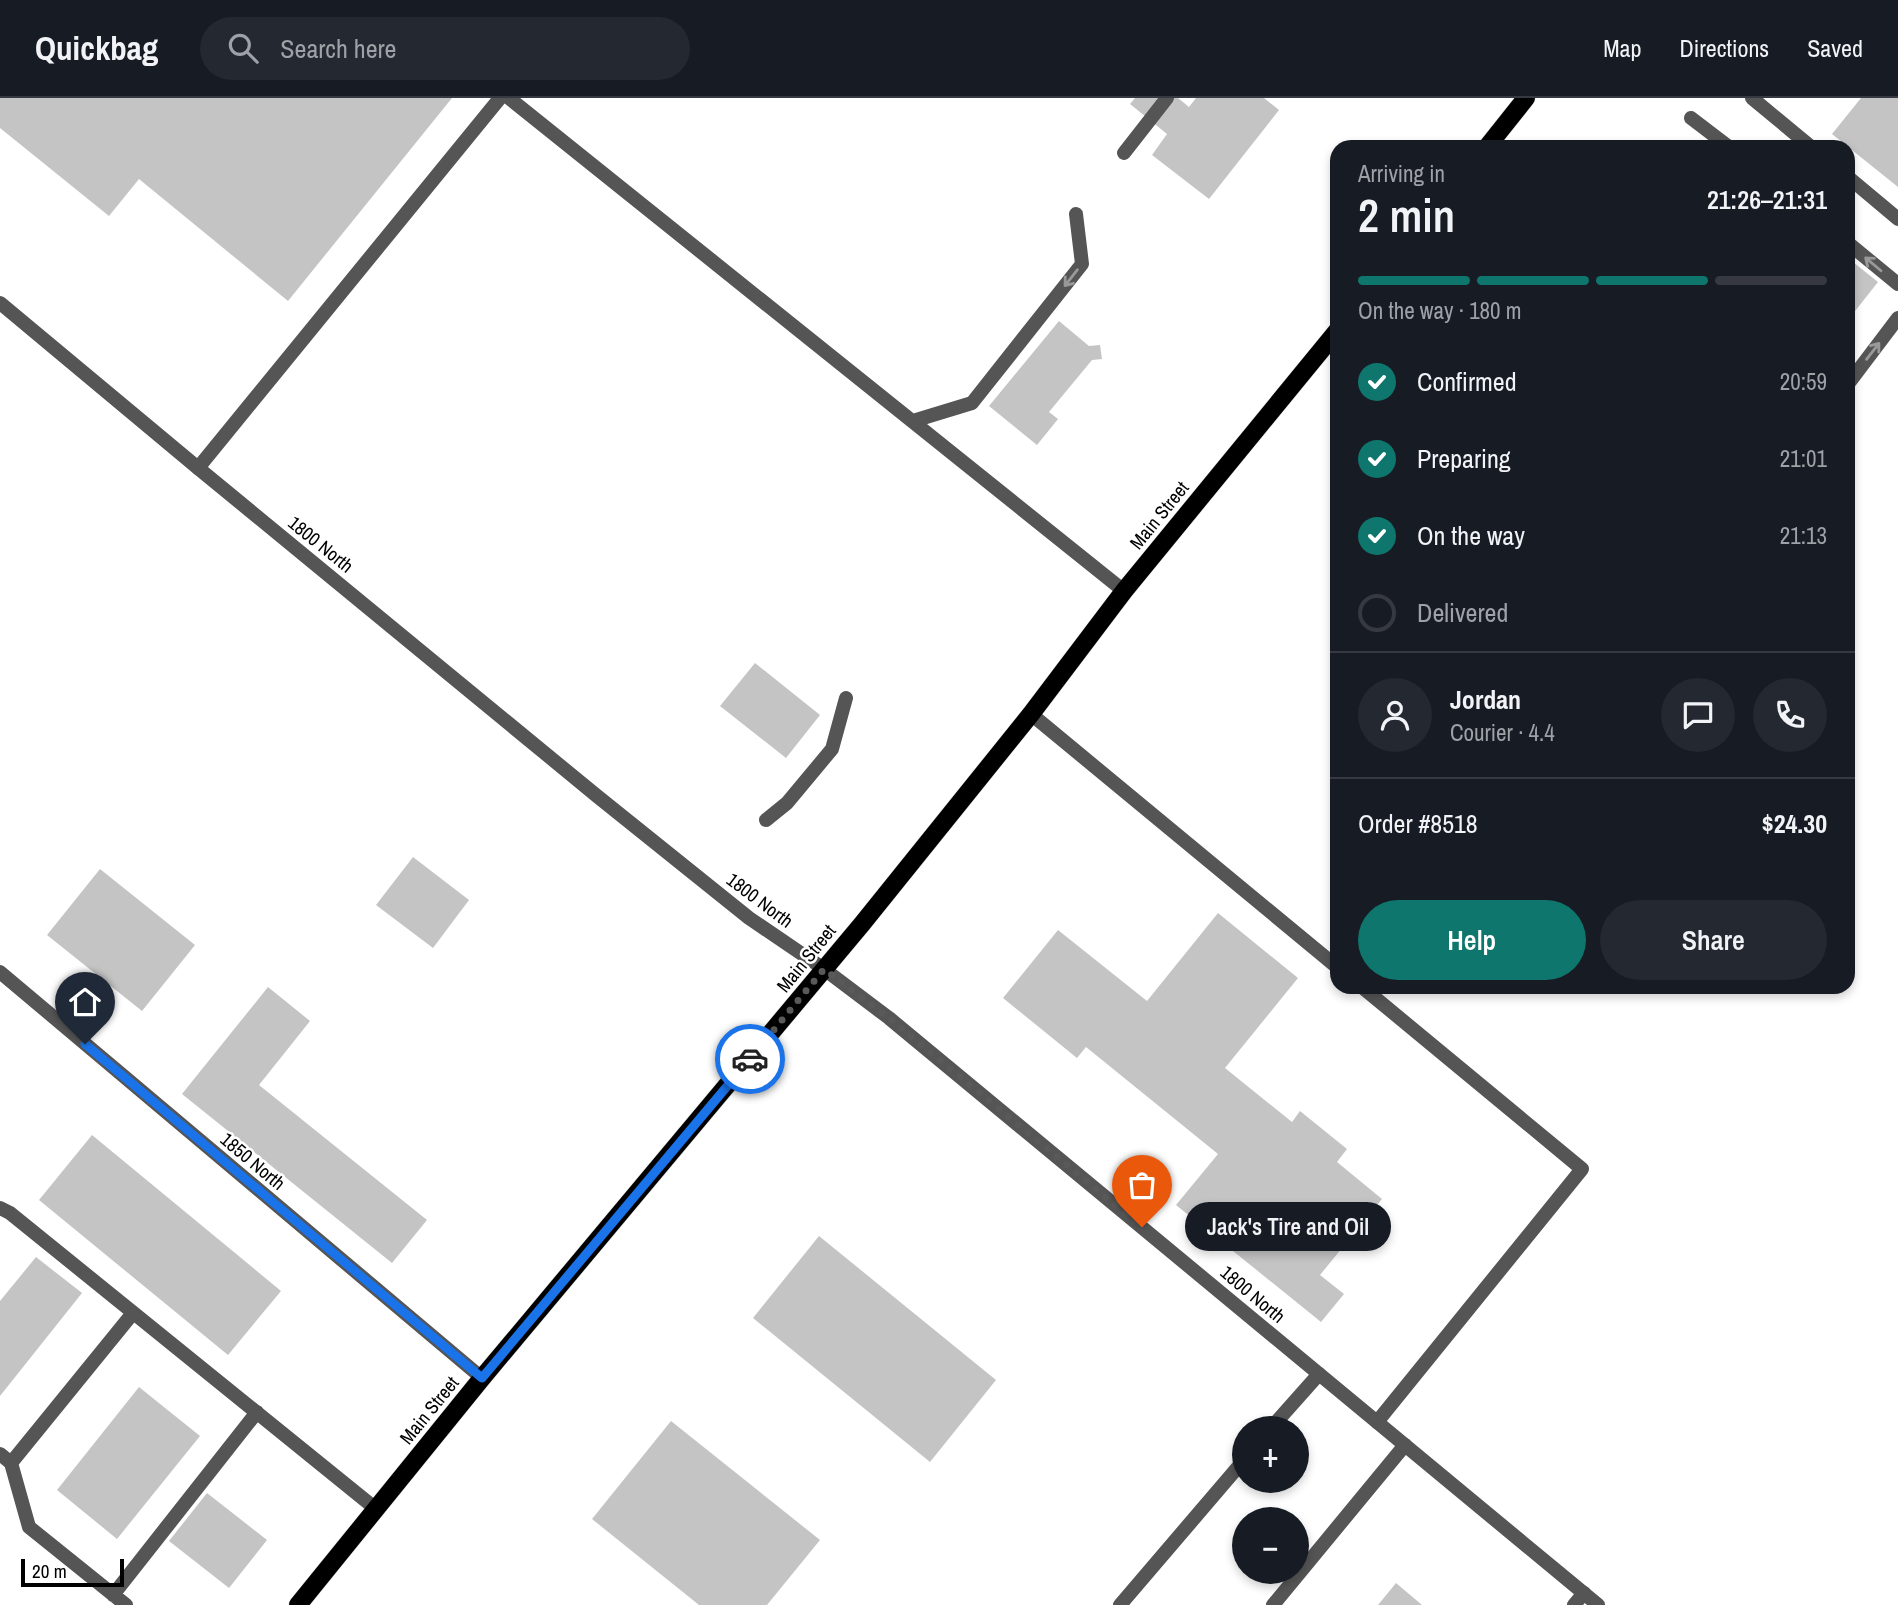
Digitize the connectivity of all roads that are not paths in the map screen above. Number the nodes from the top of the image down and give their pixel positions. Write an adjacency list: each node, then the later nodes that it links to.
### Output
1 (500, 98): 21 (street)
2 (509, 98): 20 (street)
3 (1167, 98): 10 (street)
4 (1526, 98): 7 (main road)
5 (1752, 98): 9 (street)
6 (1691, 118): 8 (street)
7 (1493, 140)
8 (1720, 140)
9 (1803, 140)
10 (1124, 153)
11 (1855, 183): 13 (street)
12 (1076, 214): 20 (street, one-way to 20)
13 (1898, 219)
14 (1855, 249): 15 (street, one-way to 14)
15 (1898, 284)
16 (0, 303): 21 (street, 1800 North)
17 (1898, 318): 19 (street, one-way to 17)
18 (1330, 340): 22 (main road, Main Street)
19 (1855, 375)
20 (912, 421): 22 (street)
21 (198, 468): 27 (street, 1800 North)
22 (1125, 591): 24 (main road, Main Street)
23 (846, 698): 25 (street)
24 (1031, 714): 26 (street); 27 (main road, Main Street)
25 (766, 820)
26 (1330, 961)
27 (824, 969): 33 (street, 1800 North); 34 (main road, Main Street)
28 (0, 972): 34 (street, 1850 North)
29 (1370, 994): 37 (street)
30 (5, 1211): 31 (street); 32 (street)
31 (0, 1225)
32 (133, 1312): 35 (street); 39 (street)
33 (1319, 1374): 36 (street); 37 (street, 1800 North)
34 (482, 1378): 41 (main road, Main Street)
35 (257, 1412): 41 (street); 43 (street)
36 (1282, 1416)
37 (1377, 1422): 38 (street, 1800 North)
38 (1405, 1445): 42 (street, 1800 North); 47 (street)
39 (5, 1459): 43 (street)
40 (1232, 1474): 46 (street)
41 (376, 1509): 45 (main road, Main Street)
42 (1584, 1593): 48 (street); 49 (street, 1800 North)
43 (113, 1595): 44 (street)
44 (126, 1605)
45 (298, 1605)
46 (1120, 1605)
47 (1273, 1605)
48 (1574, 1605)
49 (1598, 1605)

